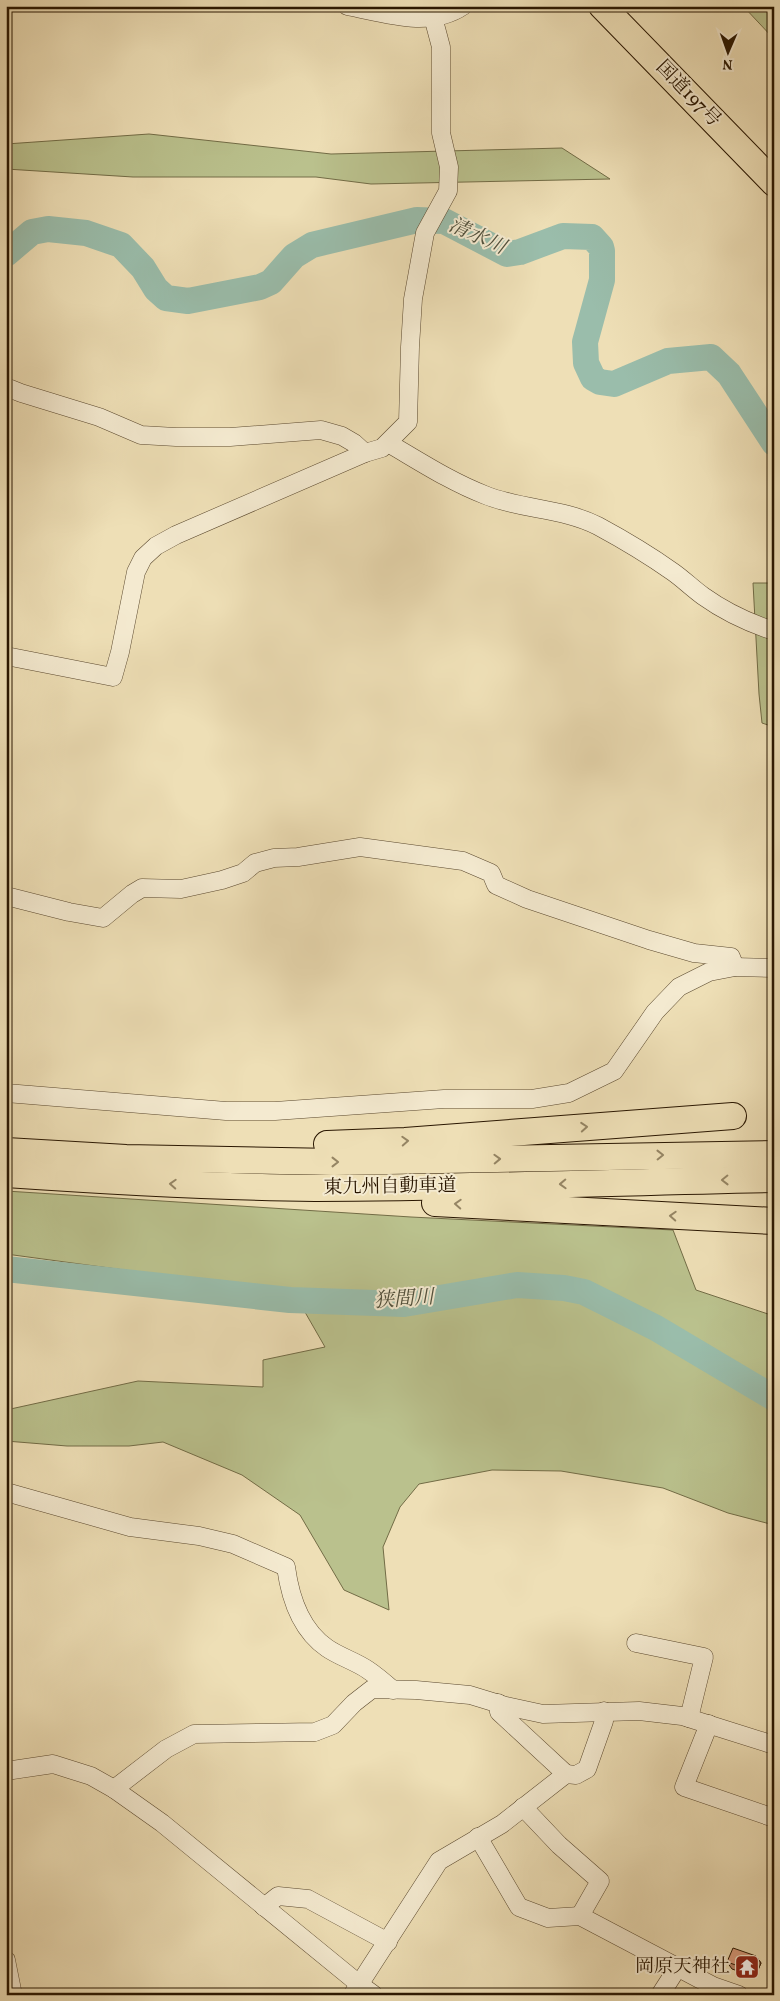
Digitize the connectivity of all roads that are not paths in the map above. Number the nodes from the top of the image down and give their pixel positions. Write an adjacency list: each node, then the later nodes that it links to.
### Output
1 (347, 6): 5 (street)
2 (463, 6): 5 (street)
3 (602, 6): 7 (highway, 国道197号)
4 (613, 6): 6 (highway, 国道197号)
5 (431, 12): 9 (street)
6 (774, 171)
7 (774, 183)
8 (6, 387): 10 (street)
9 (388, 443): 10 (street); 11 (street)
10 (365, 453): 12 (street)
11 (774, 632)
12 (6, 656)
13 (6, 896): 14 (street)
14 (735, 967): 15 (street); 16 (street)
15 (774, 968)
16 (6, 1093)
17 (733, 1116): 18 (highway, one-way to 17)
18 (6, 1150): 19 (highway, 東九州自動車道, one-way to 19)
19 (774, 1154)
20 (6, 1174): 22 (highway, 東九州自動車道, one-way to 20)
21 (774, 1179): 22 (highway, 東九州自動車道, one-way to 22)
22 (215, 1186): 23 (highway, one-way to 22)
23 (774, 1221)
24 (6, 1492): 26 (street)
25 (636, 1643): 29 (street)
26 (393, 1690): 27 (street); 34 (street)
27 (498, 1703): 28 (street); 33 (street)
28 (604, 1711): 29 (street); 33 (street)
29 (689, 1718): 30 (street)
30 (709, 1724): 31 (street); 36 (street)
31 (774, 1746)
32 (6, 1770): 34 (street)
33 (566, 1774): 35 (street)
34 (114, 1789): 38 (street)
35 (523, 1807): 37 (street); 39 (street)
36 (774, 1818)
37 (478, 1837): 39 (street); 40 (street)
38 (264, 1907): 40 (street); 43 (street)
39 (580, 1916): 42 (street)
40 (388, 1942): 43 (street)
41 (6, 1960): 44 (street)
42 (678, 1967): 46 (street); 47 (street)
43 (356, 1990): 45 (street)
44 (13, 1995)
45 (374, 1995)
46 (660, 1995)
47 (739, 1995)

